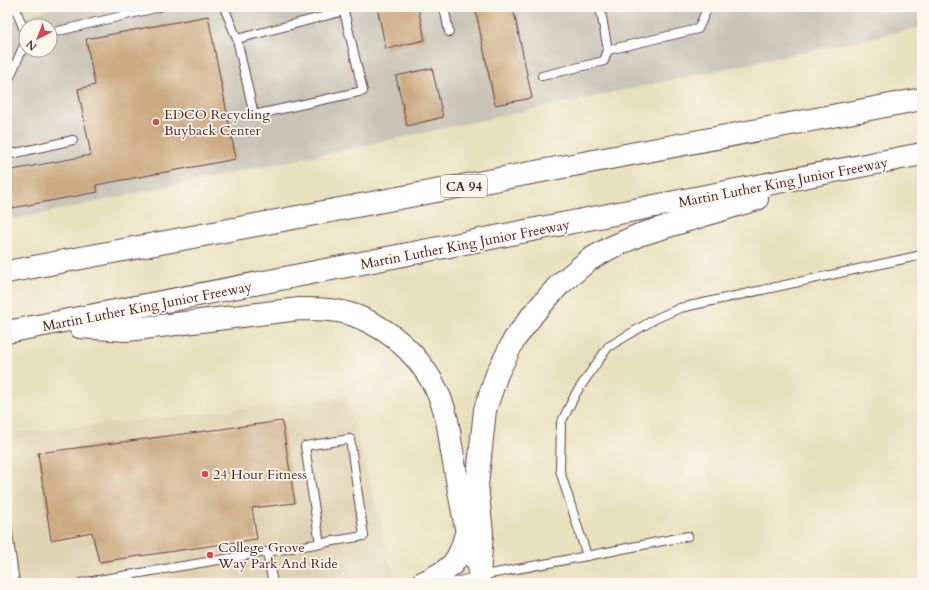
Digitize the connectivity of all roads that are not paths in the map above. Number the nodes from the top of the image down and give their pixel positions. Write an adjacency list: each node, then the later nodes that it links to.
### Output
1 (15, 7): 7 (lane)
2 (160, 7): 8 (lane)
3 (224, 7): 10 (lane)
4 (444, 7): 9 (lane)
5 (600, 7): 11 (lane)
6 (708, 7): 11 (lane)
7 (19, 18)
8 (58, 30)
9 (449, 32)
10 (237, 39): 10 (lane)
11 (608, 50): 13 (lane)
12 (18, 58): 14 (lane)
13 (542, 76)
14 (7, 84)
15 (922, 99): 21 (highway, CA 94)
16 (73, 140): 18 (lane)
17 (922, 154): 19 (highway, Martin Luther King Junior Freeway)
18 (7, 155)
19 (855, 167): 22 (highway, Martin Luther King Junior Freeway); 30 (highway)
20 (922, 256): 29 (lane)
21 (7, 272)
22 (51, 325): 23 (highway, Martin Luther King Junior Freeway); 25 (highway)
23 (7, 332)
24 (7, 526): 31 (lane)
25 (466, 533): 30 (highway); 34 (highway)
26 (688, 536): 29 (lane)
27 (320, 544): 27 (lane); 28 (lane)
28 (267, 552): 32 (lane); 33 (lane)
29 (587, 556): 30 (lane)
30 (479, 576): 35 (lane)
31 (15, 583)
32 (80, 583)
33 (273, 583)
34 (422, 583)
35 (451, 583)

